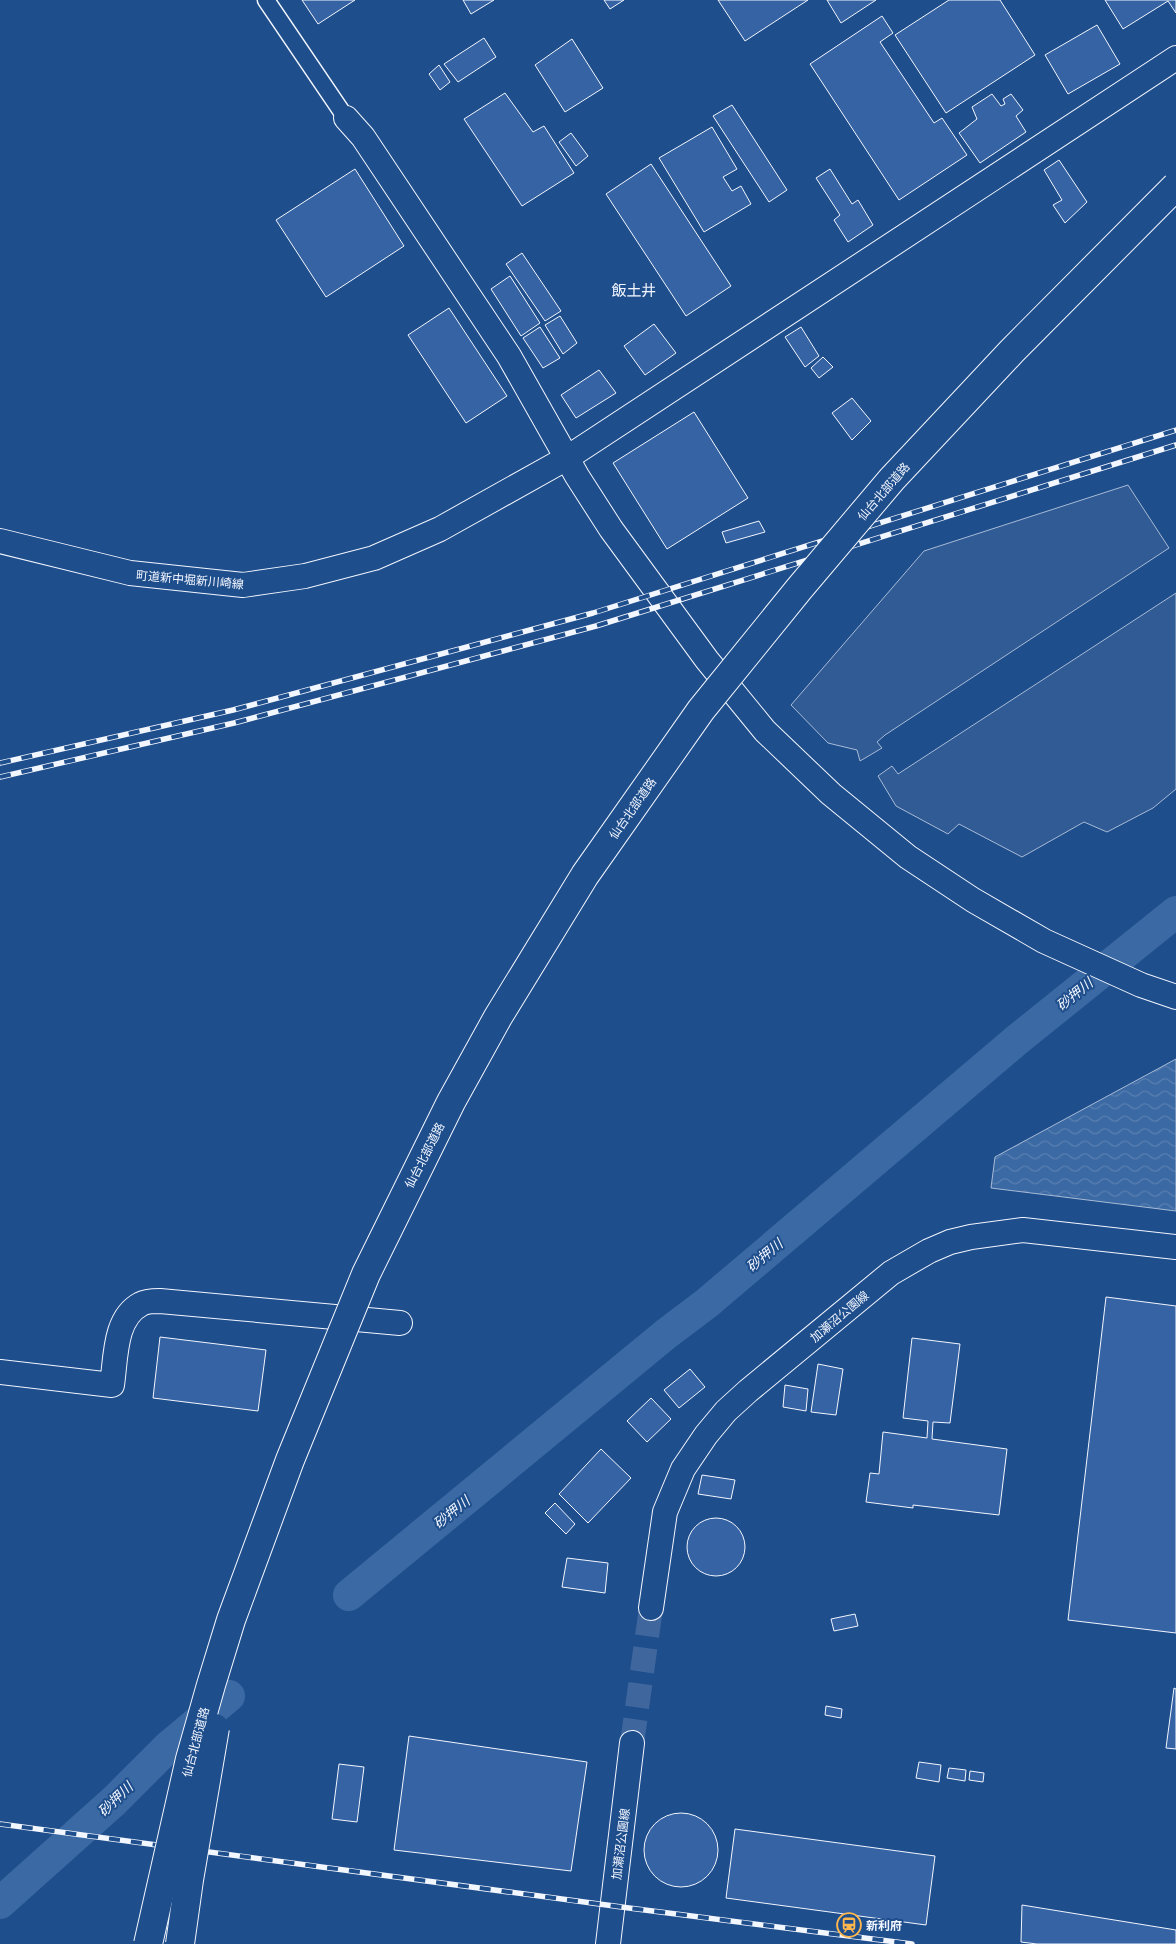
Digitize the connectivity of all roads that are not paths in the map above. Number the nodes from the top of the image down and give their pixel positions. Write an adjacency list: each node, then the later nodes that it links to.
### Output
1 (266, 0): 3 (street)
2 (1176, 58): 5 (street, 町道新中堀新川崎線)
3 (346, 118): 5 (street)
4 (1176, 186): 11 (highway, 仙台北部道路, bridge)
5 (567, 458): 6 (street, 町道新中堀新川崎線); 7 (street)
6 (0, 541)
7 (1176, 997)
8 (1176, 1247): 12 (street, 加瀬沼公園線)
9 (400, 1323): 10 (street)
10 (0, 1372)
11 (260, 1544): 14 (highway, 仙台北部道路, bridge); 15 (highway, 仙台北部道路, bridge)
12 (651, 1608)
13 (632, 1743): 16 (street, 加瀬沼公園線)
14 (148, 1944)
15 (180, 1944)
16 (608, 1944)

